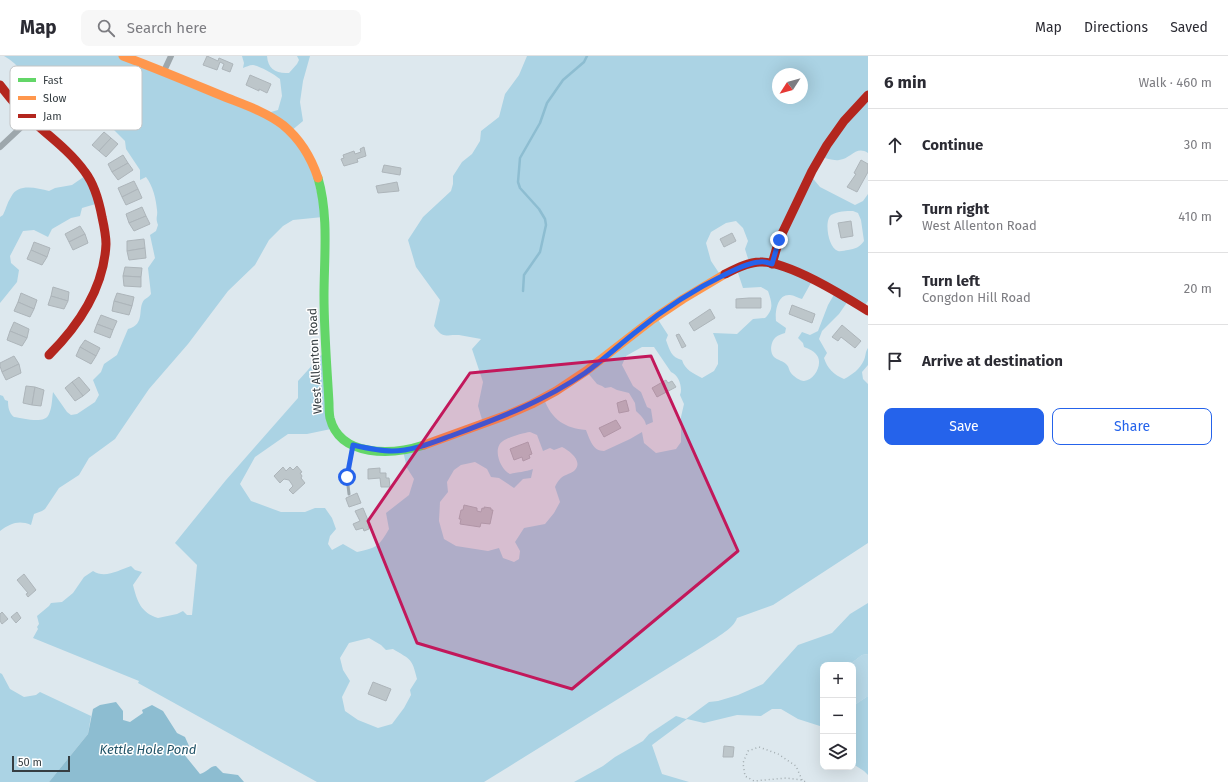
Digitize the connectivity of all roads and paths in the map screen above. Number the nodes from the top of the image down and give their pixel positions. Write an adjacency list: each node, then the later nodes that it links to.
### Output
1 (123, 56): 3 (street, West Allenton Road)
2 (171, 56): 3 (street)
3 (164, 71): 13 (street, West Allenton Road)
4 (0, 85): 6 (street)
5 (868, 95): 10 (street)
6 (10, 99)
7 (18, 130): 9 (street)
8 (43, 130): 12 (street)
9 (0, 147)
10 (772, 264): 11 (street, West Allenton Road); 13 (street, West Allenton Road)
11 (868, 311)
12 (49, 355)
13 (353, 445): 14 (lane)
14 (349, 494)
15 (802, 780): 15 (path); 16 (path)
16 (806, 782)

